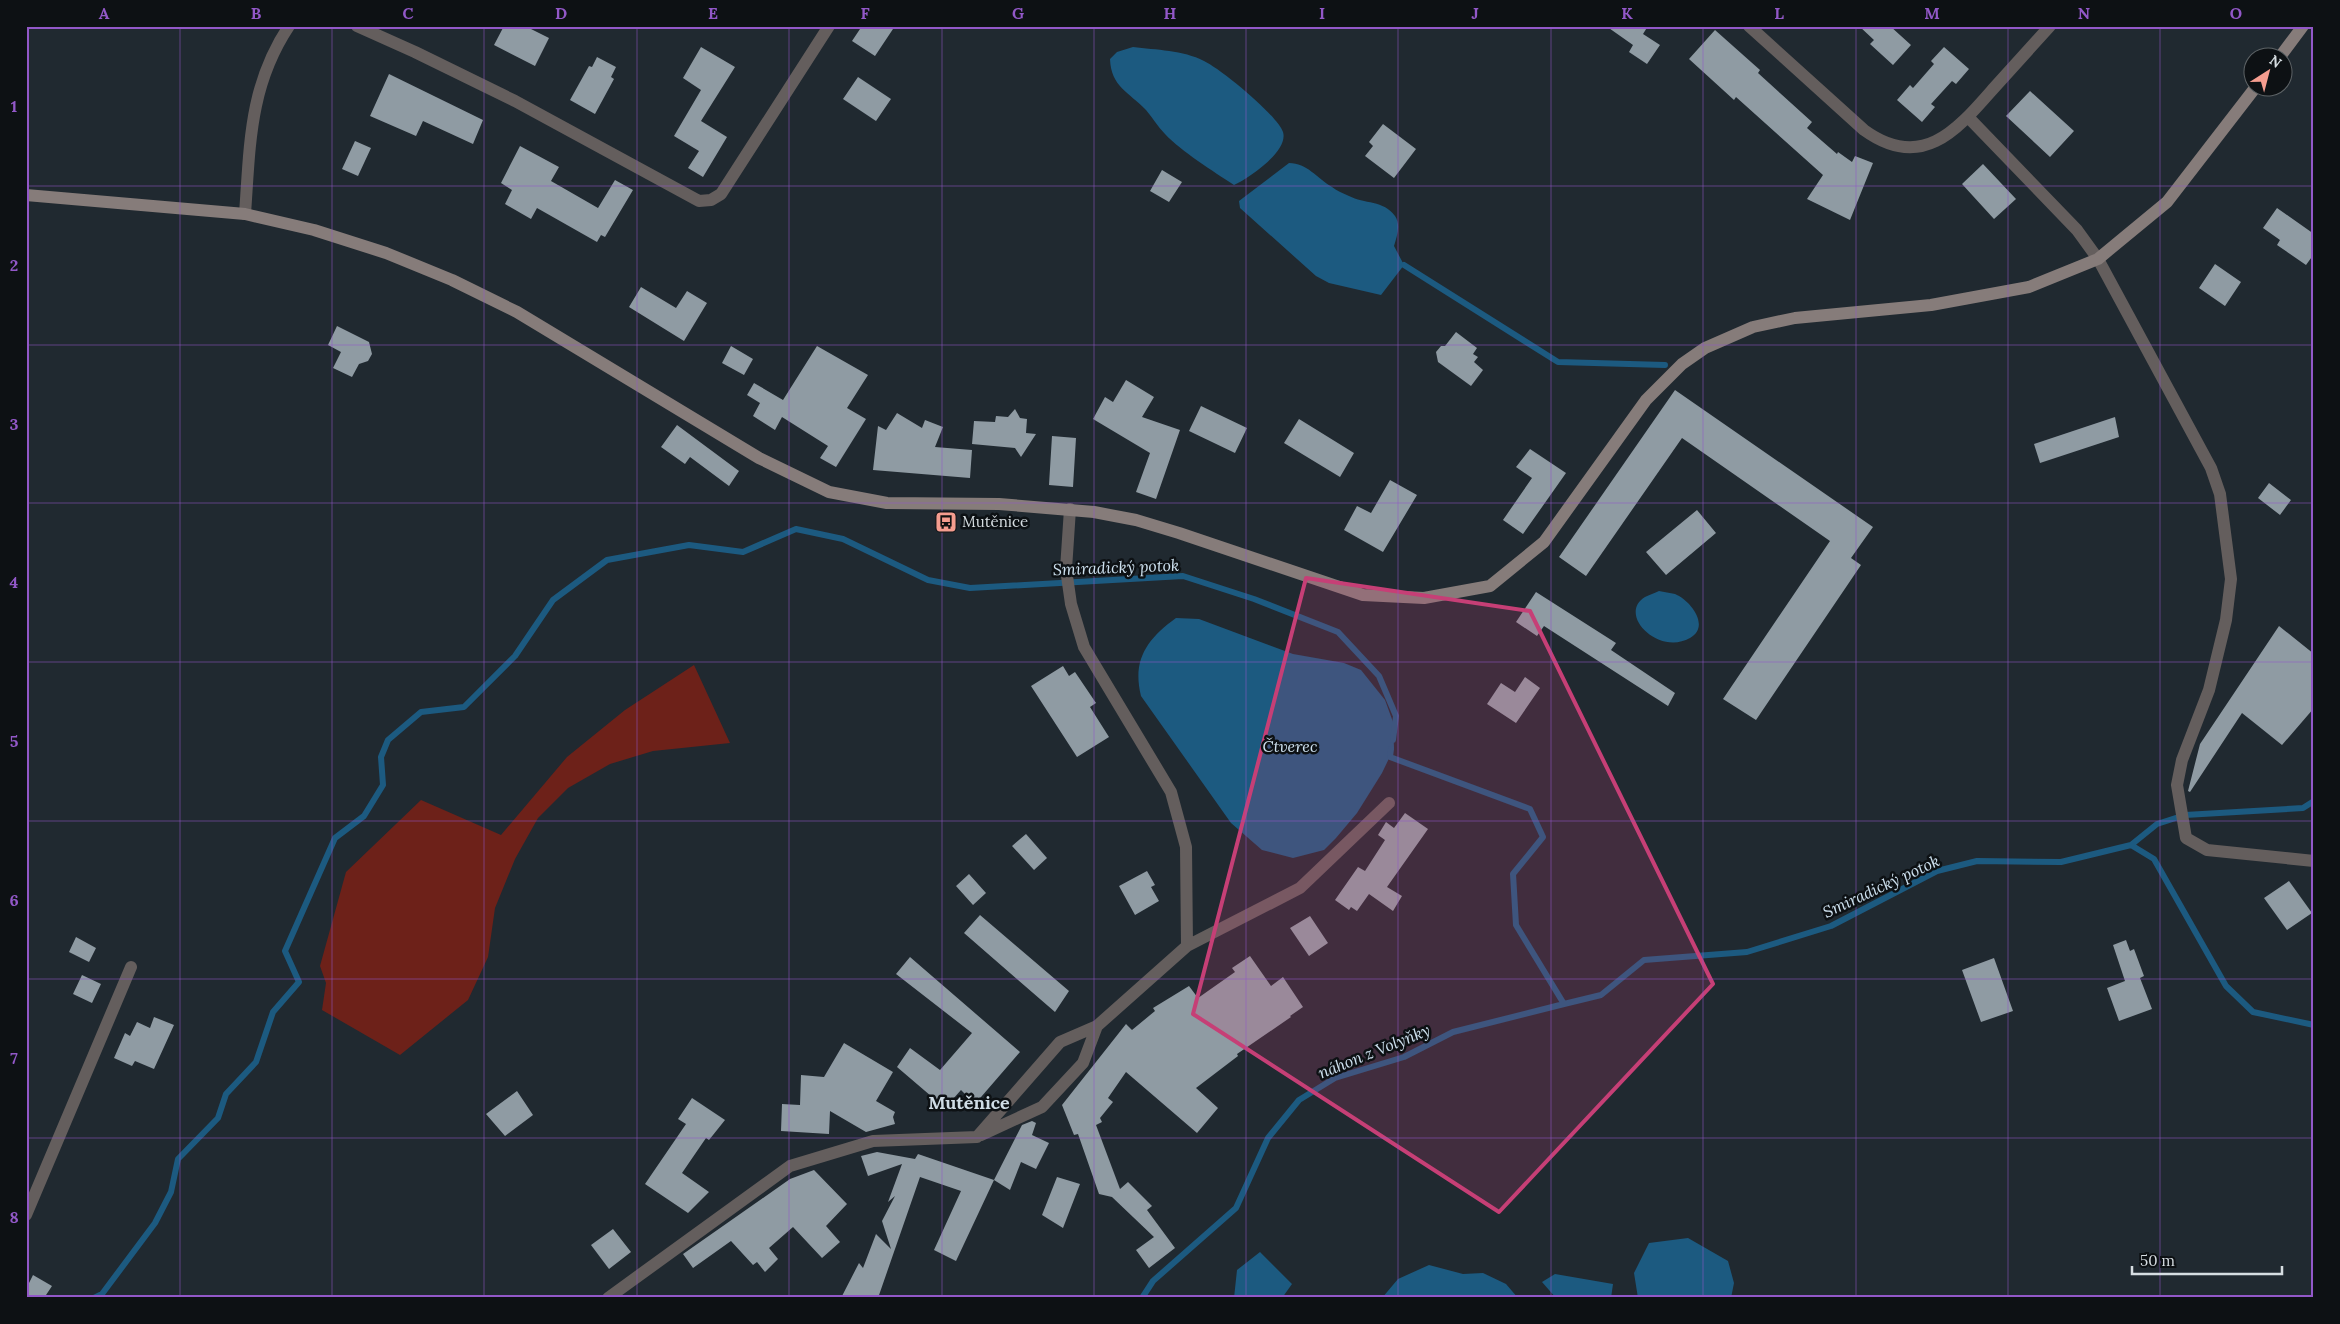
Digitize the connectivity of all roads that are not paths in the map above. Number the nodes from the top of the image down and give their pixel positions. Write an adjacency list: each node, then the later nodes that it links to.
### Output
1 (289, 26): 11 (street)
2 (357, 26): 3 (street)
3 (829, 26)
4 (1749, 26): 9 (street)
5 (2050, 26): 9 (street)
6 (2303, 26): 7 (street)
7 (2286, 48)
8 (2247, 98): 12 (street)
9 (1968, 117): 12 (street)
10 (26, 195): 11 (street)
11 (245, 214): 13 (street)
12 (2098, 260): 13 (street); 15 (street)
13 (1070, 508): 16 (street)
14 (1388, 803): 16 (street)
15 (2314, 860)
16 (1187, 946): 18 (street)
17 (131, 967): 20 (street)
18 (1096, 1026): 19 (street); 19 (street)
19 (977, 1137): 21 (street)
20 (26, 1215)
21 (608, 1298)

